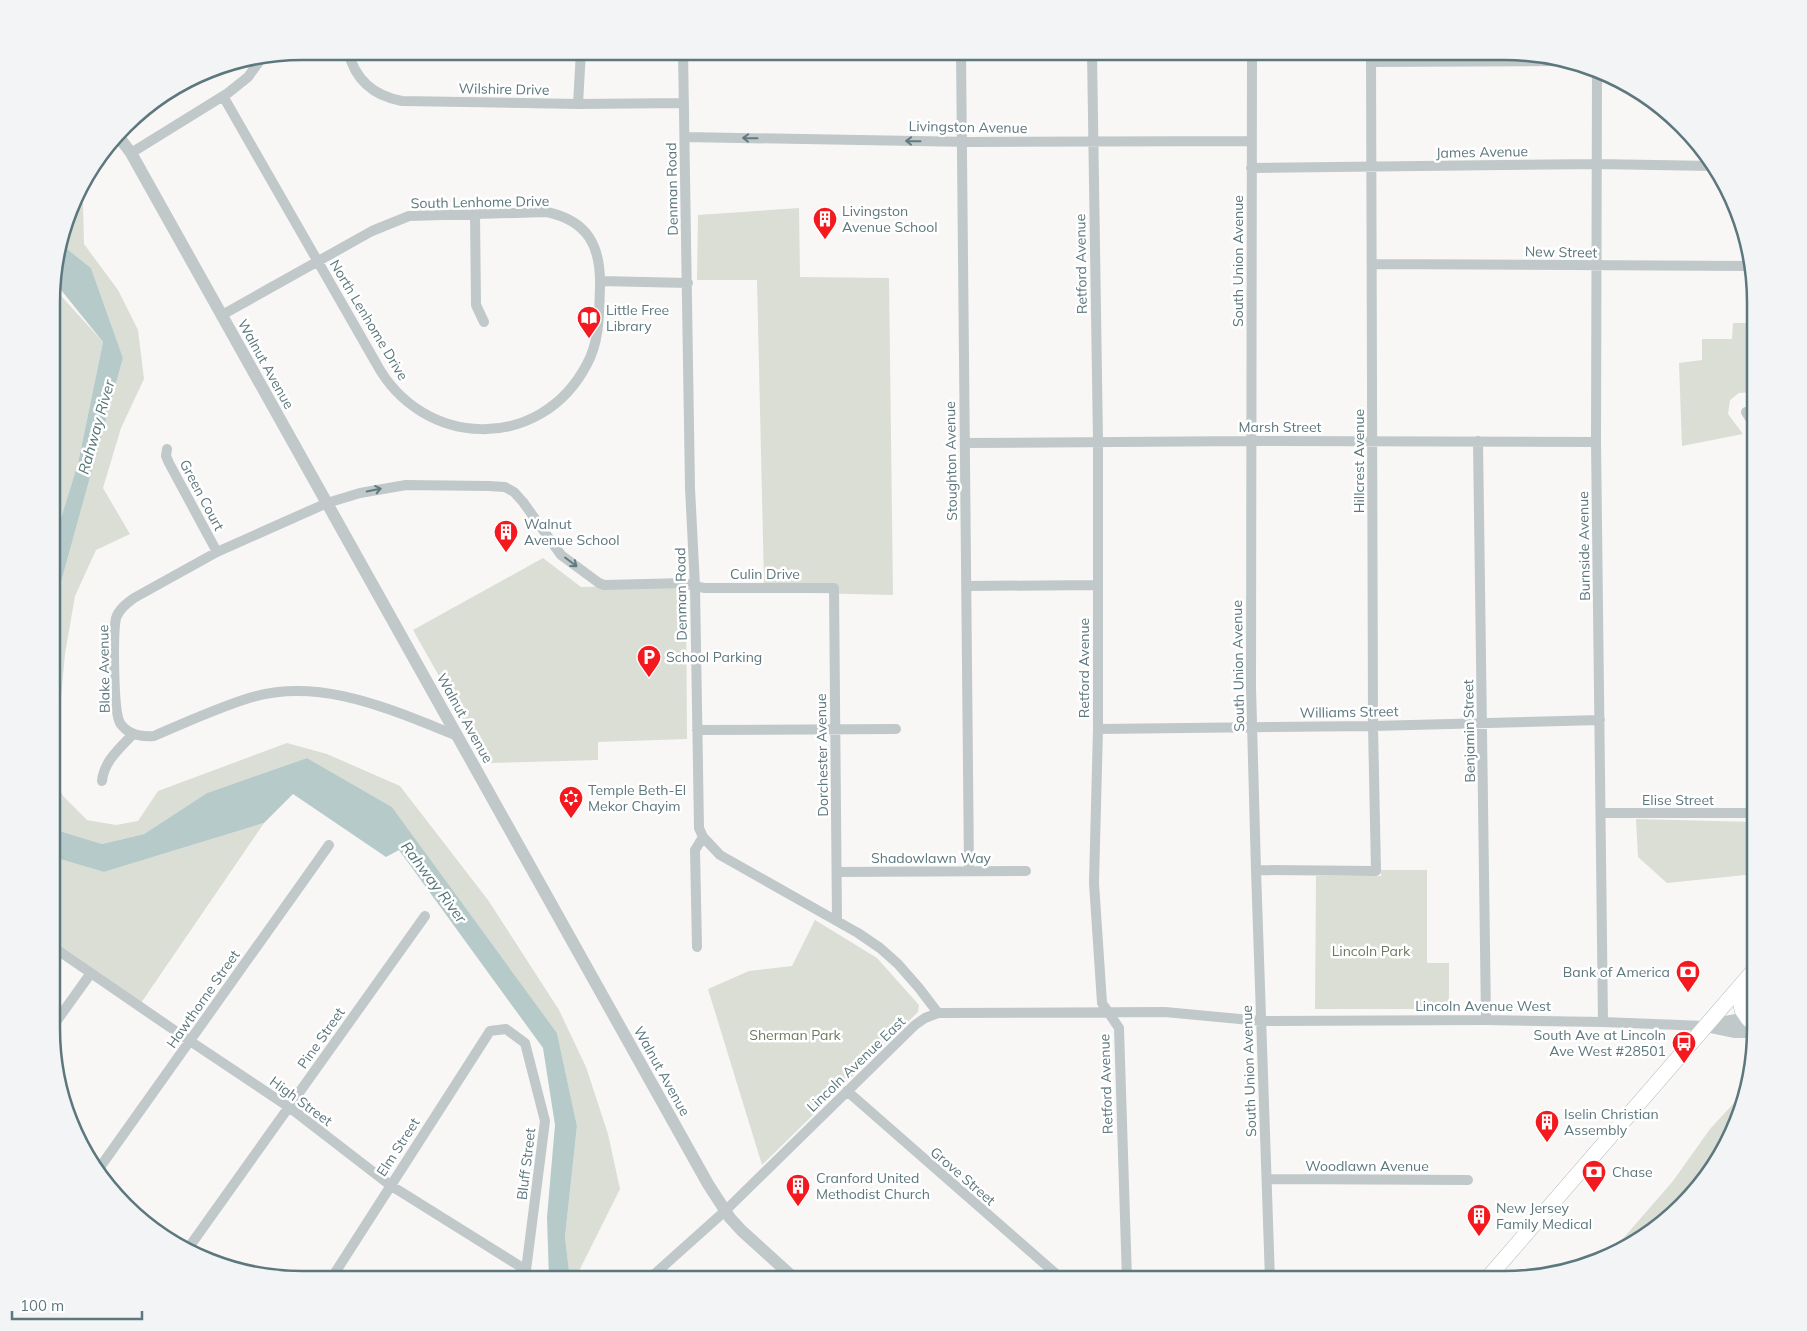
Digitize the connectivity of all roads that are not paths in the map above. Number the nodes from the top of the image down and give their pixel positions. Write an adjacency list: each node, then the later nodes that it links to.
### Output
1 (350, 60): 12 (street, Wilshire Drive)
2 (580, 60): 12 (street)
3 (683, 60): 11 (street, Denman Road)
4 (961, 60): 16 (street, Stoughton Avenue)
5 (1092, 60): 17 (street, Retford Avenue)
6 (1252, 60): 18 (street, South Union Avenue)
7 (1371, 60): 23 (street, Hillcrest Avenue)
8 (256, 65): 10 (street)
9 (1597, 78): 20 (street, Burnside Avenue)
10 (223, 96): 19 (street); 25 (street, North Lenhome Drive)
11 (684, 103): 12 (street, Wilshire Drive); 14 (street, Denman Road)
12 (578, 104)
13 (126, 136): 19 (street, Walnut Avenue)
14 (685, 137): 16 (street, Livingston Avenue, one-way to 14); 30 (street, Denman Road)
15 (122, 141): 19 (street, Walnut Avenue)
16 (961, 141): 17 (street, Livingston Avenue); 38 (street, Stoughton Avenue)
17 (1092, 142): 18 (street, Livingston Avenue); 36 (street, Retford Avenue)
18 (1252, 142): 22 (street, South Union Avenue)
19 (131, 153): 31 (street, Walnut Avenue)
20 (1597, 164): 21 (street, James Avenue); 23 (street, James Avenue); 27 (street, Burnside Avenue)
21 (1705, 166)
22 (1252, 168): 23 (street, James Avenue); 33 (street, South Union Avenue)
23 (1372, 168): 26 (street, Hillcrest Avenue)
24 (474, 213): 25 (street, South Lenhome Drive); 29 (street, South Lenhome Drive); 32 (street)
25 (318, 262): 29 (street, North Lenhome Drive); 31 (street, South Lenhome Drive)
26 (1372, 264): 27 (street, New Street); 34 (street, Hillcrest Avenue)
27 (1597, 266): 28 (street, New Street); 37 (street, Burnside Avenue)
28 (1744, 266)
29 (600, 281): 30 (street)
30 (688, 283): 43 (street, Denman Road)
31 (222, 315): 40 (street, Walnut Avenue)
32 (484, 322)
33 (1251, 441): 34 (street, Marsh Street); 36 (street, Marsh Street); 48 (street, South Union Avenue)
34 (1373, 441): 35 (street, Marsh Street); 49 (street, Hillcrest Avenue)
35 (1478, 441): 37 (street, Marsh Street); 47 (street, Benjamin Street)
36 (1098, 442): 38 (street, Marsh Street); 42 (street, Retford Avenue)
37 (1596, 442): 46 (street, Burnside Avenue)
38 (965, 443): 44 (street, Stoughton Avenue)
39 (167, 449): 41 (street, Green Court)
40 (327, 503): 41 (street, Blake Avenue); 43 (street, Culin Drive, one-way to 43); 55 (street, Walnut Avenue)
41 (217, 552): 54 (street, Blake Avenue)
42 (1098, 585): 44 (street); 52 (street, Retford Avenue)
43 (695, 586): 45 (street, Culin Drive); 53 (street, Denman Road)
44 (967, 586): 62 (street, Stoughton Avenue)
45 (834, 588): 50 (street, Dorchester Avenue)
46 (1600, 720): 47 (street, Williams Street); 57 (street, Burnside Avenue)
47 (1483, 723): 49 (street, Williams Street); 76 (street, Benjamin Street)
48 (1253, 726): 49 (street, Williams Street); 52 (street, Williams Street); 61 (street, South Union Avenue)
49 (1373, 726): 61 (street, Hillcrest Avenue)
50 (836, 729): 51 (street); 53 (street); 64 (street, Dorchester Avenue)
51 (896, 729)
52 (1098, 729): 72 (street, Retford Avenue)
53 (697, 730): 59 (street, Denman Road)
54 (133, 734): 55 (street); 56 (street)
55 (458, 736): 89 (street, Walnut Avenue)
56 (102, 781)
57 (1601, 813): 58 (street, Elise Street); 78 (street, Burnside Avenue)
58 (1747, 813)
59 (704, 837): 66 (street, Denman Road); 67 (street)
60 (329, 845): 82 (street, Hawthorne Street)
61 (1256, 870): 77 (street, South Union Avenue)
62 (969, 871): 63 (street, Shadowlawn Way); 64 (street, Shadowlawn Way)
63 (1026, 871)
64 (837, 872): 66 (street, Dorchester Avenue)
65 (425, 916): 84 (street, Pine Street)
66 (837, 921): 73 (street, Denman Road)
67 (697, 947)
68 (60, 952): 69 (street, High Street)
69 (91, 973): 74 (street); 82 (street, High Street)
70 (1747, 978): 71 (main road)
71 (1738, 989): 75 (main road); 80 (main road)
72 (1109, 1012): 73 (street, Lincoln Avenue East); 77 (street, Lincoln Avenue East); 97 (street, Retford Avenue)
73 (938, 1013): 83 (street, Lincoln Avenue East)
74 (60, 1016)
75 (1747, 1016)
76 (1486, 1020): 77 (street, Lincoln Avenue West); 78 (street, Lincoln Avenue West)
77 (1261, 1021): 86 (street, South Union Avenue)
78 (1603, 1022): 80 (street, Lincoln Avenue West)
79 (1747, 1023): 80 (street, Lincoln Avenue West)
80 (1705, 1026): 99 (main road)
81 (490, 1031): 88 (street, Elm Street); 93 (street, Bluff Street)
82 (190, 1041): 84 (street, High Street); 85 (street, Hawthorne Street)
83 (847, 1091): 89 (street, Lincoln Avenue East); 96 (street, Grove Street)
84 (289, 1107): 88 (street, High Street); 90 (street, Pine Street)
85 (102, 1164)
86 (1267, 1179): 87 (street, Woodlawn Avenue); 98 (street, South Union Avenue)
87 (1468, 1180)
88 (390, 1185): 91 (street, Elm Street); 92 (street, High Street)
89 (725, 1211): 94 (street, Lincoln Avenue East); 95 (street, Walnut Avenue)
90 (191, 1244)
91 (336, 1271)
92 (521, 1271)
93 (527, 1271)
94 (658, 1271)
95 (785, 1271)
96 (1053, 1271)
97 (1127, 1271)
98 (1270, 1271)
99 (1494, 1271)

